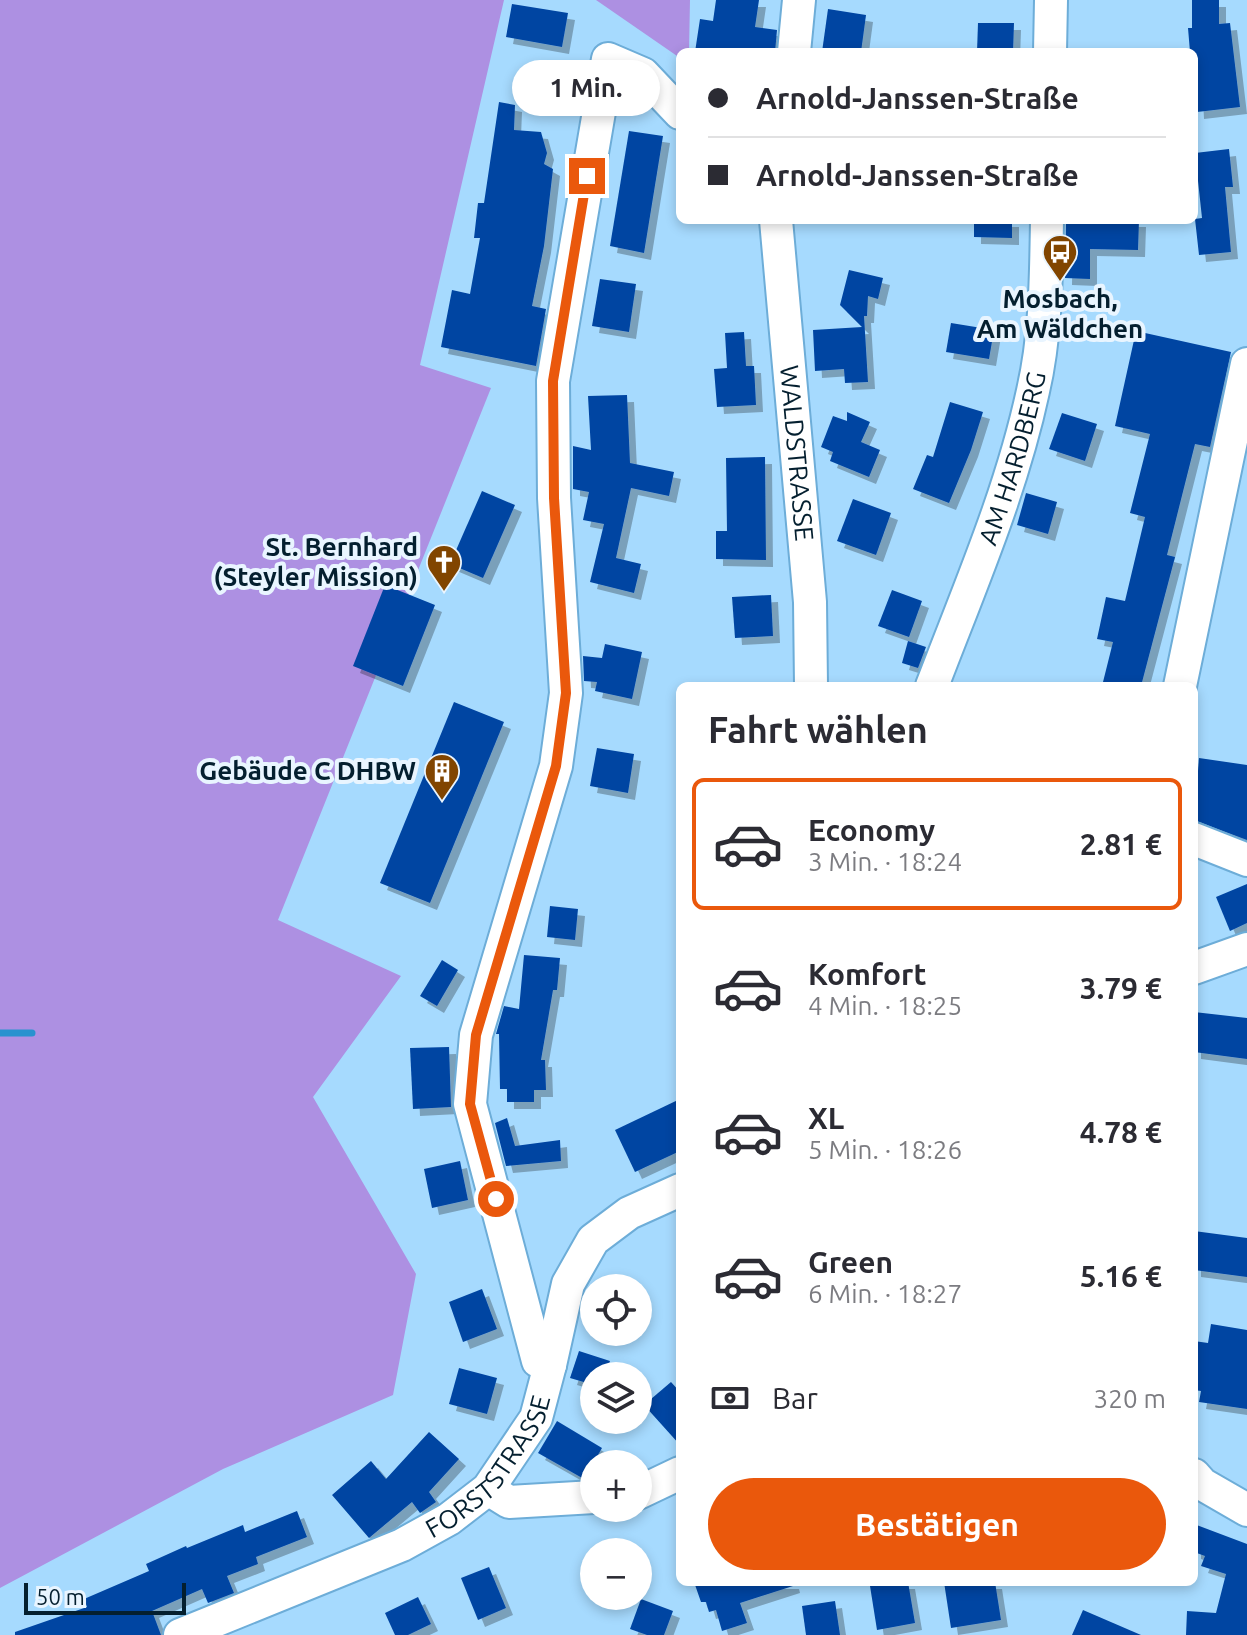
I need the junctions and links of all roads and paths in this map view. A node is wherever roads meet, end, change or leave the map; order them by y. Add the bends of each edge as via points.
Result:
1 (799, 0) edge
2 (1051, 0) edge
3 (794, 48) edge
4 (1050, 48) edge
5 (676, 109) edge
6 (776, 224) edge
7 (1047, 224) edge
8 (1247, 364) edge
9 (811, 682) edge
10 (934, 682) edge
11 (1181, 682) edge
12 (1198, 841) edge
13 (1247, 860) edge
14 (1247, 949) edge
15 (1198, 967) edge
16 (676, 1192) edge
17 (550, 1365) junction
18 (676, 1475) edge
19 (1198, 1480) edge
20 (652, 1486) edge
21 (488, 1489) junction
22 (580, 1498) edge
23 (1247, 1510) edge
24 (180, 1635) edge

1 - 3 street
2 - 4 street
5 - 17 street via 643,74 608,59 553,381 566,693 556,766 476,1035 470,1104 538,1361
6 - 9 street, WALDSTRASSE via 810,602
7 - 10 street, AM HARDBERG via 1034,388 1012,477
8 - 11 street
12 - 13 street
14 - 15 street
16 - 17 street, FORSTSTRASSE via 629,1213 593,1240 568,1284
17 - 21 street, FORSTSTRASSE via 536,1418
18 - 20 street
19 - 23 street
21 - 22 street via 509,1502
21 - 24 street, FORSTSTRASSE via 402,1545

